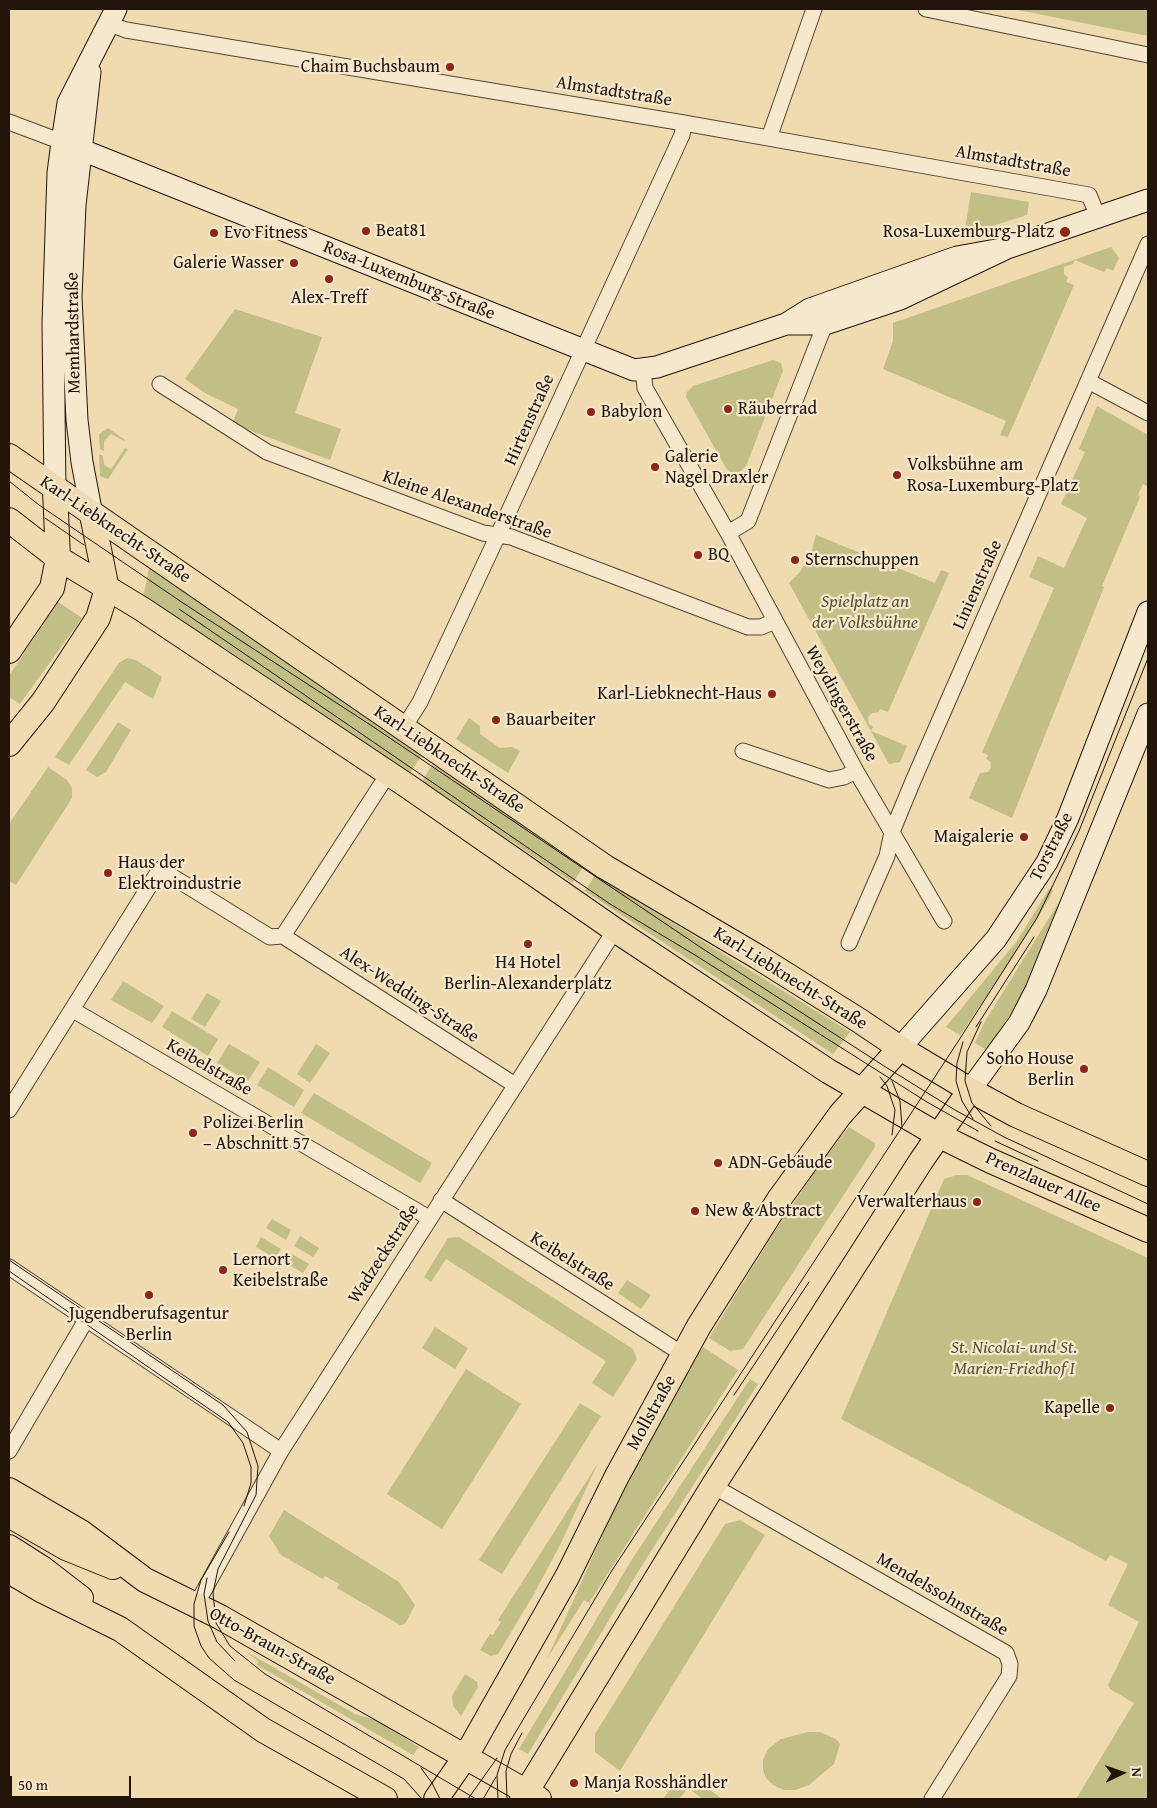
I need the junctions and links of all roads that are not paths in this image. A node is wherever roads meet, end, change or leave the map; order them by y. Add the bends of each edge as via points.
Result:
1 (814, 9) edge
2 (926, 9) edge
3 (113, 16) edge
4 (1148, 54) edge
5 (9, 122) edge
6 (684, 123) junction
7 (769, 138) junction
8 (71, 146) junction
9 (1148, 200) edge
10 (1098, 217) junction
11 (1148, 244) edge
12 (1007, 248) junction
13 (786, 324) junction
14 (825, 324) junction
15 (582, 350) junction
16 (643, 370) junction
17 (1088, 381) junction
18 (160, 384) dead end
19 (1148, 413) edge
20 (9, 456) edge
21 (55, 490) junction
22 (92, 515) junction
23 (9, 520) edge
24 (728, 532) junction
25 (498, 535) junction
26 (58, 558) junction
27 (107, 589) junction
28 (1148, 612) edge
29 (775, 621) junction
30 (9, 651) edge
31 (1148, 714) edge
32 (402, 729) junction
33 (9, 744) edge
34 (743, 752) dead end
35 (856, 771) junction
36 (388, 774) junction
37 (892, 832) junction
38 (944, 921) dead end
39 (615, 930) junction
40 (283, 936) junction
41 (849, 943) dead end
42 (73, 1010) junction
43 (900, 1048) junction
44 (515, 1085) junction
45 (970, 1090) junction
46 (861, 1091) junction
47 (9, 1110) edge
48 (938, 1134) junction
49 (1148, 1174) edge
50 (441, 1200) junction
51 (429, 1218) junction
52 (1148, 1230) edge
53 (9, 1267) edge
54 (86, 1320) junction
55 (684, 1355) junction
56 (9, 1451) edge
57 (281, 1451) junction
58 (712, 1486) junction
59 (9, 1490) edge
60 (9, 1515) edge
61 (9, 1547) edge
62 (9, 1571) edge
63 (145, 1580) junction
64 (196, 1605) junction
65 (120, 1629) junction
66 (466, 1756) junction
67 (529, 1797) edge
68 (385, 1799) edge
69 (436, 1799) edge
70 (932, 1799) edge

1 - 7 street
2 - 4 street
3 - 6 street, Almstadtstraße via 126,30
3 - 8 street via 68,103
5 - 8 street, Rosa-Luxemburg-Straße
6 - 7 street, Almstadtstraße
6 - 15 street, Hirtenstraße via 682,135
7 - 10 street, Almstadtstraße via 1089,195
8 - 15 street, Rosa-Luxemburg-Straße
8 - 21 street, Memhardstraße via 58,173 53,323
8 - 22 street, Memhardstraße via 72,335 81,455
9 - 10 street, Rosa-Luxemburg-Straße
10 - 12 street, Rosa-Luxemburg-Straße
11 - 17 street, Linienstraße
12 - 13 street, Rosa-Luxemburg-Straße via 957,257 810,309
12 - 14 street, Rosa-Luxemburg-Straße via 900,299
13 - 14 street, Rosa-Luxemburg-Straße
13 - 16 street, Rosa-Luxemburg-Straße
14 - 24 street via 748,521
15 - 16 street, Rosa-Luxemburg-Straße via 634,370
15 - 25 street, Hirtenstraße
16 - 24 street, Weydingerstraße via 645,388
17 - 19 street
17 - 37 street, Linienstraße
18 - 25 street, Kleine Alexanderstraße via 267,452 404,505 483,533
20 - 21 main road, Karl-Liebknecht-Straße
21 - 22 main road, Karl-Liebknecht-Straße
21 - 26 main road
22 - 27 main road
22 - 32 main road, Karl-Liebknecht-Straße
23 - 26 main road
24 - 29 street, Weydingerstraße
25 - 29 street, Kleine Alexanderstraße via 512,537 748,627 761,627
25 - 32 street, Hirtenstraße via 420,702
26 - 27 main road
26 - 30 main road via 52,588
27 - 33 main road via 91,630 43,702
27 - 36 main road via 142,609
28 - 43 street, Torstraße via 1068,818 1047,862 996,939
29 - 35 street, Weydingerstraße
31 - 45 street, Torstraße via 1036,990 1019,1023
32 - 43 main road, Karl-Liebknecht-Straße via 605,867 788,975
34 - 35 street via 829,780
35 - 37 street, Weydingerstraße
36 - 39 main road
36 - 40 street
37 - 38 street, Weydingerstraße
37 - 41 street, Linienstraße via 887,856
39 - 44 street, Wadzeckstraße
39 - 46 main road
40 - 42 street, Alex-Wedding-Straße via 270,937 160,869
40 - 44 street, Alex-Wedding-Straße
42 - 47 street
42 - 51 street, Keibelstraße
43 - 45 main road, Karl-Liebknecht-Straße
43 - 46 main road, Mollstraße
44 - 50 street, Wadzeckstraße
45 - 48 main road
45 - 49 main road via 1016,1115
46 - 48 main road, Prenzlauer Allee
46 - 55 main road, Mollstraße via 780,1198
48 - 52 main road, Prenzlauer Allee via 991,1161
48 - 58 main road
50 - 51 street, Wadzeckstraße
50 - 55 street, Keibelstraße
51 - 57 street, Wadzeckstraße
53 - 54 street
54 - 56 street
54 - 57 street
55 - 66 main road, Mollstraße via 567,1577
57 - 64 street, Wadzeckstraße
58 - 67 main road
58 - 70 street, Mendelssohnstraße via 1006,1653 1010,1676
59 - 63 main road, Otto-Braun-Straße via 81,1532
60 - 63 main road via 66,1548
61 - 65 main road via 42,1568
62 - 65 main road
63 - 64 main road, Otto-Braun-Straße
64 - 66 main road, Otto-Braun-Straße
65 - 68 main road via 263,1730
66 - 67 main road, Otto-Braun-Straße
66 - 69 main road, Mollstraße

